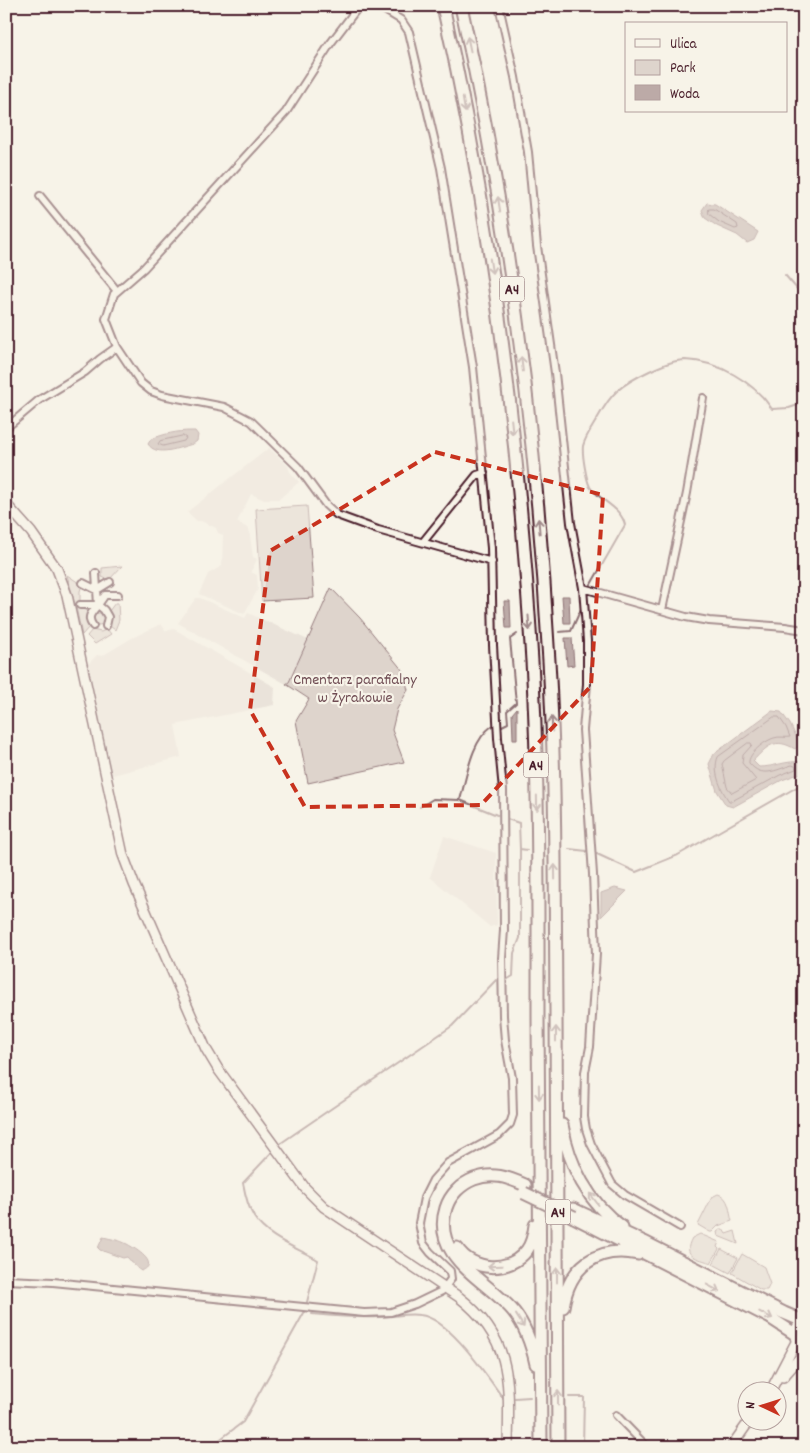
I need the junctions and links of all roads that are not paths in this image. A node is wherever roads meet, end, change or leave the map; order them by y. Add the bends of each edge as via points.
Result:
1 (359, 6) edge
2 (378, 6) edge
3 (443, 6) edge
4 (461, 6) edge
5 (499, 6) edge
6 (40, 196) dead end
7 (116, 291) junction
8 (117, 347) junction
9 (703, 398) dead end
10 (6, 428) edge
11 (484, 473) junction
12 (6, 504) edge
13 (423, 542) junction
14 (492, 562) junction
15 (96, 573) dead end
16 (110, 582) dead end
17 (83, 583) dead end
18 (583, 588) junction
19 (97, 590) junction
20 (118, 596) dead end
21 (80, 604) dead end
22 (98, 604) junction
23 (662, 610) junction
24 (804, 630) edge
25 (556, 1083) junction
26 (540, 1186) junction
27 (525, 1189) junction
28 (573, 1213) junction
29 (680, 1227) dead end
30 (644, 1242) junction
31 (661, 1261) junction
32 (6, 1280) edge
33 (445, 1288) junction
34 (803, 1321) edge
35 (796, 1338) junction
36 (558, 1341) junction
37 (804, 1349) edge
38 (804, 1353) edge
39 (776, 1380) edge
40 (780, 1380) edge
41 (541, 1402) junction
42 (616, 1415) dead end
43 (743, 1430) edge
44 (508, 1447) edge
45 (541, 1447) edge
46 (558, 1447) edge
47 (648, 1447) edge
48 (731, 1447) edge

1 - 7 street via 286,112 144,268
2 - 11 street via 401,20 409,32 441,168 473,367
3 -> 26 highway, A4 via 469,133 495,290 515,450 532,664 537,809
25 -> 4 highway, A4 via 554,808 549,664 532,448 511,286 484,118
5 - 18 street via 528,152 571,524
6 - 7 street
7 - 8 street via 106,319
8 - 10 street via 77,378 39,400
8 - 13 street via 141,383 151,391 224,406 251,421 298,467 326,506 337,515
9 - 23 street
11 - 13 street via 478,475
11 - 14 street
12 - 33 street via 57,569 68,594 123,855 206,1049 305,1188 324,1207
13 - 14 street
14 - 33 street via 493,646 503,790 503,1016 512,1078 512,1115 510,1124 499,1135 448,1163 433,1180 424,1198 419,1223 421,1236 426,1248 450,1271 452,1279
15 - 19 street
16 - 19 street
17 - 19 street
18 - 23 street
18 - 29 street via 587,684 583,730 596,954 584,1117 586,1129 607,1175 619,1191
19 - 22 street
20 - 22 street via 105,595
21 - 22 street
22 - 22 street via 90,616 92,627 107,627 107,613
23 - 24 street via 709,621
30 -> 25 highway via 606,1214 578,1174 565,1141
36 -> 25 highway, A4
26 -> 27 highway via 534,1231 530,1246 523,1255 507,1265 496,1267 478,1265 461,1254 452,1238 450,1224 454,1208 465,1192 475,1186 492,1183
26 - 41 highway, A4
27 - 28 highway
27 -> 41 highway via 498,1176 469,1181 447,1203 443,1229 454,1256 502,1299 522,1323 533,1352
28 - 30 highway
28 - 31 highway
30 - 34 highway
31 -> 35 highway via 769,1317
31 - 36 highway via 617,1251 587,1262 568,1286
32 - 33 street via 381,1314 415,1304
33 - 44 street via 477,1313 500,1347 508,1384
34 - 35 street via 797,1327
35 - 37 street
35 - 39 street
46 -> 36 highway, A4
38 - 40 street
41 - 45 highway, A4
42 - 47 street
43 - 48 street

